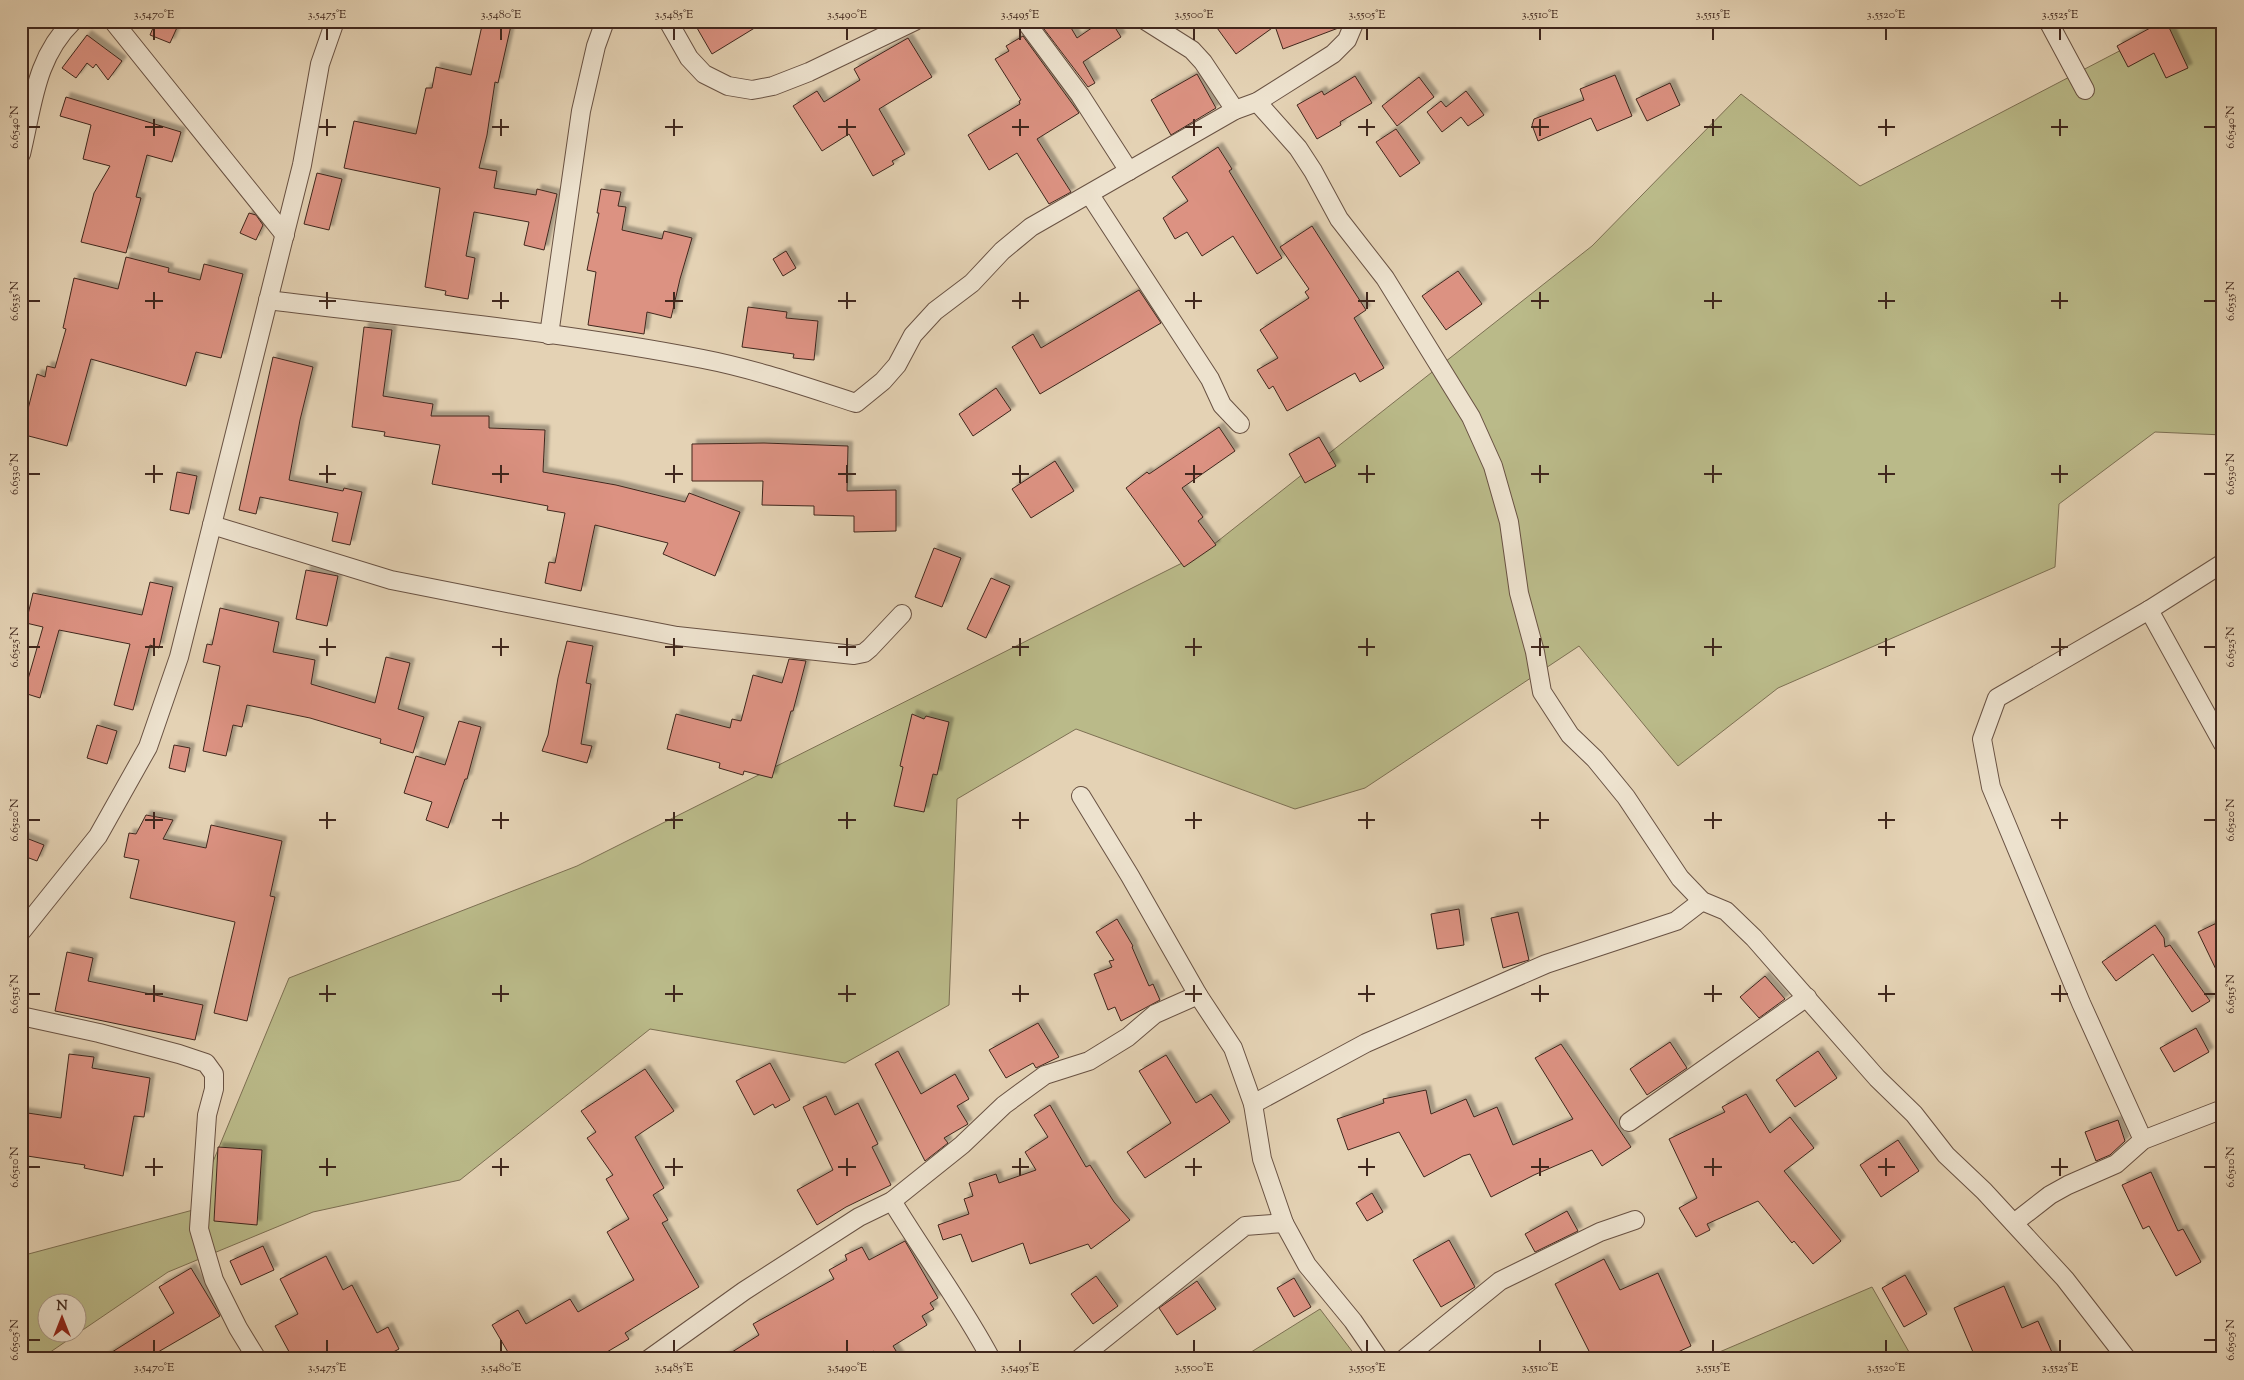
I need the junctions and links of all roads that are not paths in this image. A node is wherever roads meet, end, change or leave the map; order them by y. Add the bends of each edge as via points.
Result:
1 (73, 21) edge
2 (113, 21) edge
3 (335, 21) edge
4 (605, 21) edge
5 (668, 21) edge
6 (915, 21) edge
7 (1025, 21) edge
8 (1146, 21) edge
9 (1355, 21) edge
10 (2048, 21) edge
11 (2085, 90) dead end
12 (1257, 102) junction
13 (1235, 110) junction
14 (21, 154) edge
15 (1129, 171) junction
16 (1090, 195) junction
17 (285, 236) junction
18 (268, 300) junction
19 (549, 335) junction
20 (1240, 424) dead end
21 (212, 525) junction
22 (2223, 563) edge
23 (2149, 610) junction
24 (902, 614) dead end
25 (2223, 744) edge
26 (1081, 796) dead end
27 (1702, 901) junction
28 (21, 932) edge
29 (1198, 995) junction
30 (1807, 997) junction
31 (21, 1016) edge
32 (1253, 1104) junction
33 (2223, 1109) edge
34 (1629, 1122) dead end
35 (2143, 1140) junction
36 (892, 1201) junction
37 (1635, 1220) dead end
38 (2014, 1223) junction
39 (1284, 1224) junction
40 (257, 1359) edge
41 (648, 1359) edge
42 (992, 1359) edge
43 (1079, 1359) edge
44 (1379, 1359) edge
45 (1404, 1359) edge
46 (2127, 1359) edge

1 - 14 street via 60,34 44,62
2 - 17 street
3 - 17 street via 320,64 302,166
4 - 19 street via 581,111
5 - 6 street via 689,58 704,74 728,86 752,90 773,86 809,72
7 - 15 street via 1080,95
8 - 13 street via 1192,50
9 - 12 street via 1347,40 1333,54
10 - 11 street
12 - 13 street
12 - 27 street via 1298,148 1339,219 1385,278 1471,417 1493,466 1509,522 1519,594 1542,692 1570,735 1626,797 1680,878
13 - 15 street
15 - 16 street
16 - 19 street via 1031,228 1002,251 972,283 935,311 913,335 883,381 856,402 704,359
16 - 20 street via 1210,379 1222,405
17 - 18 street
18 - 19 street
18 - 21 street
21 - 24 street via 391,580 685,638 854,655 870,648
21 - 28 street via 179,657 148,747 98,836
22 - 23 street
23 - 25 street
23 - 35 street via 1997,698 1982,739 1991,787 2080,1003
26 - 29 street
27 - 30 street via 1726,910
27 - 32 street via 1676,921 1546,964 1366,1042
29 - 32 street via 1233,1048
29 - 36 street via 1155,1014 1128,1037 1089,1061 1044,1075
30 - 34 street
30 - 38 street via 1877,1078 1914,1114 1946,1155
31 - 40 street via 179,1054 206,1063 214,1074 214,1089 207,1115 199,1229 214,1280
32 - 39 street via 1262,1159
33 - 35 street
35 - 38 street via 2116,1164 2050,1195
36 - 41 street via 860,1217 744,1291
36 - 42 street
37 - 45 street via 1600,1232 1500,1281
38 - 46 street via 2065,1279
39 - 43 street via 1245,1226
39 - 44 street via 1307,1265

